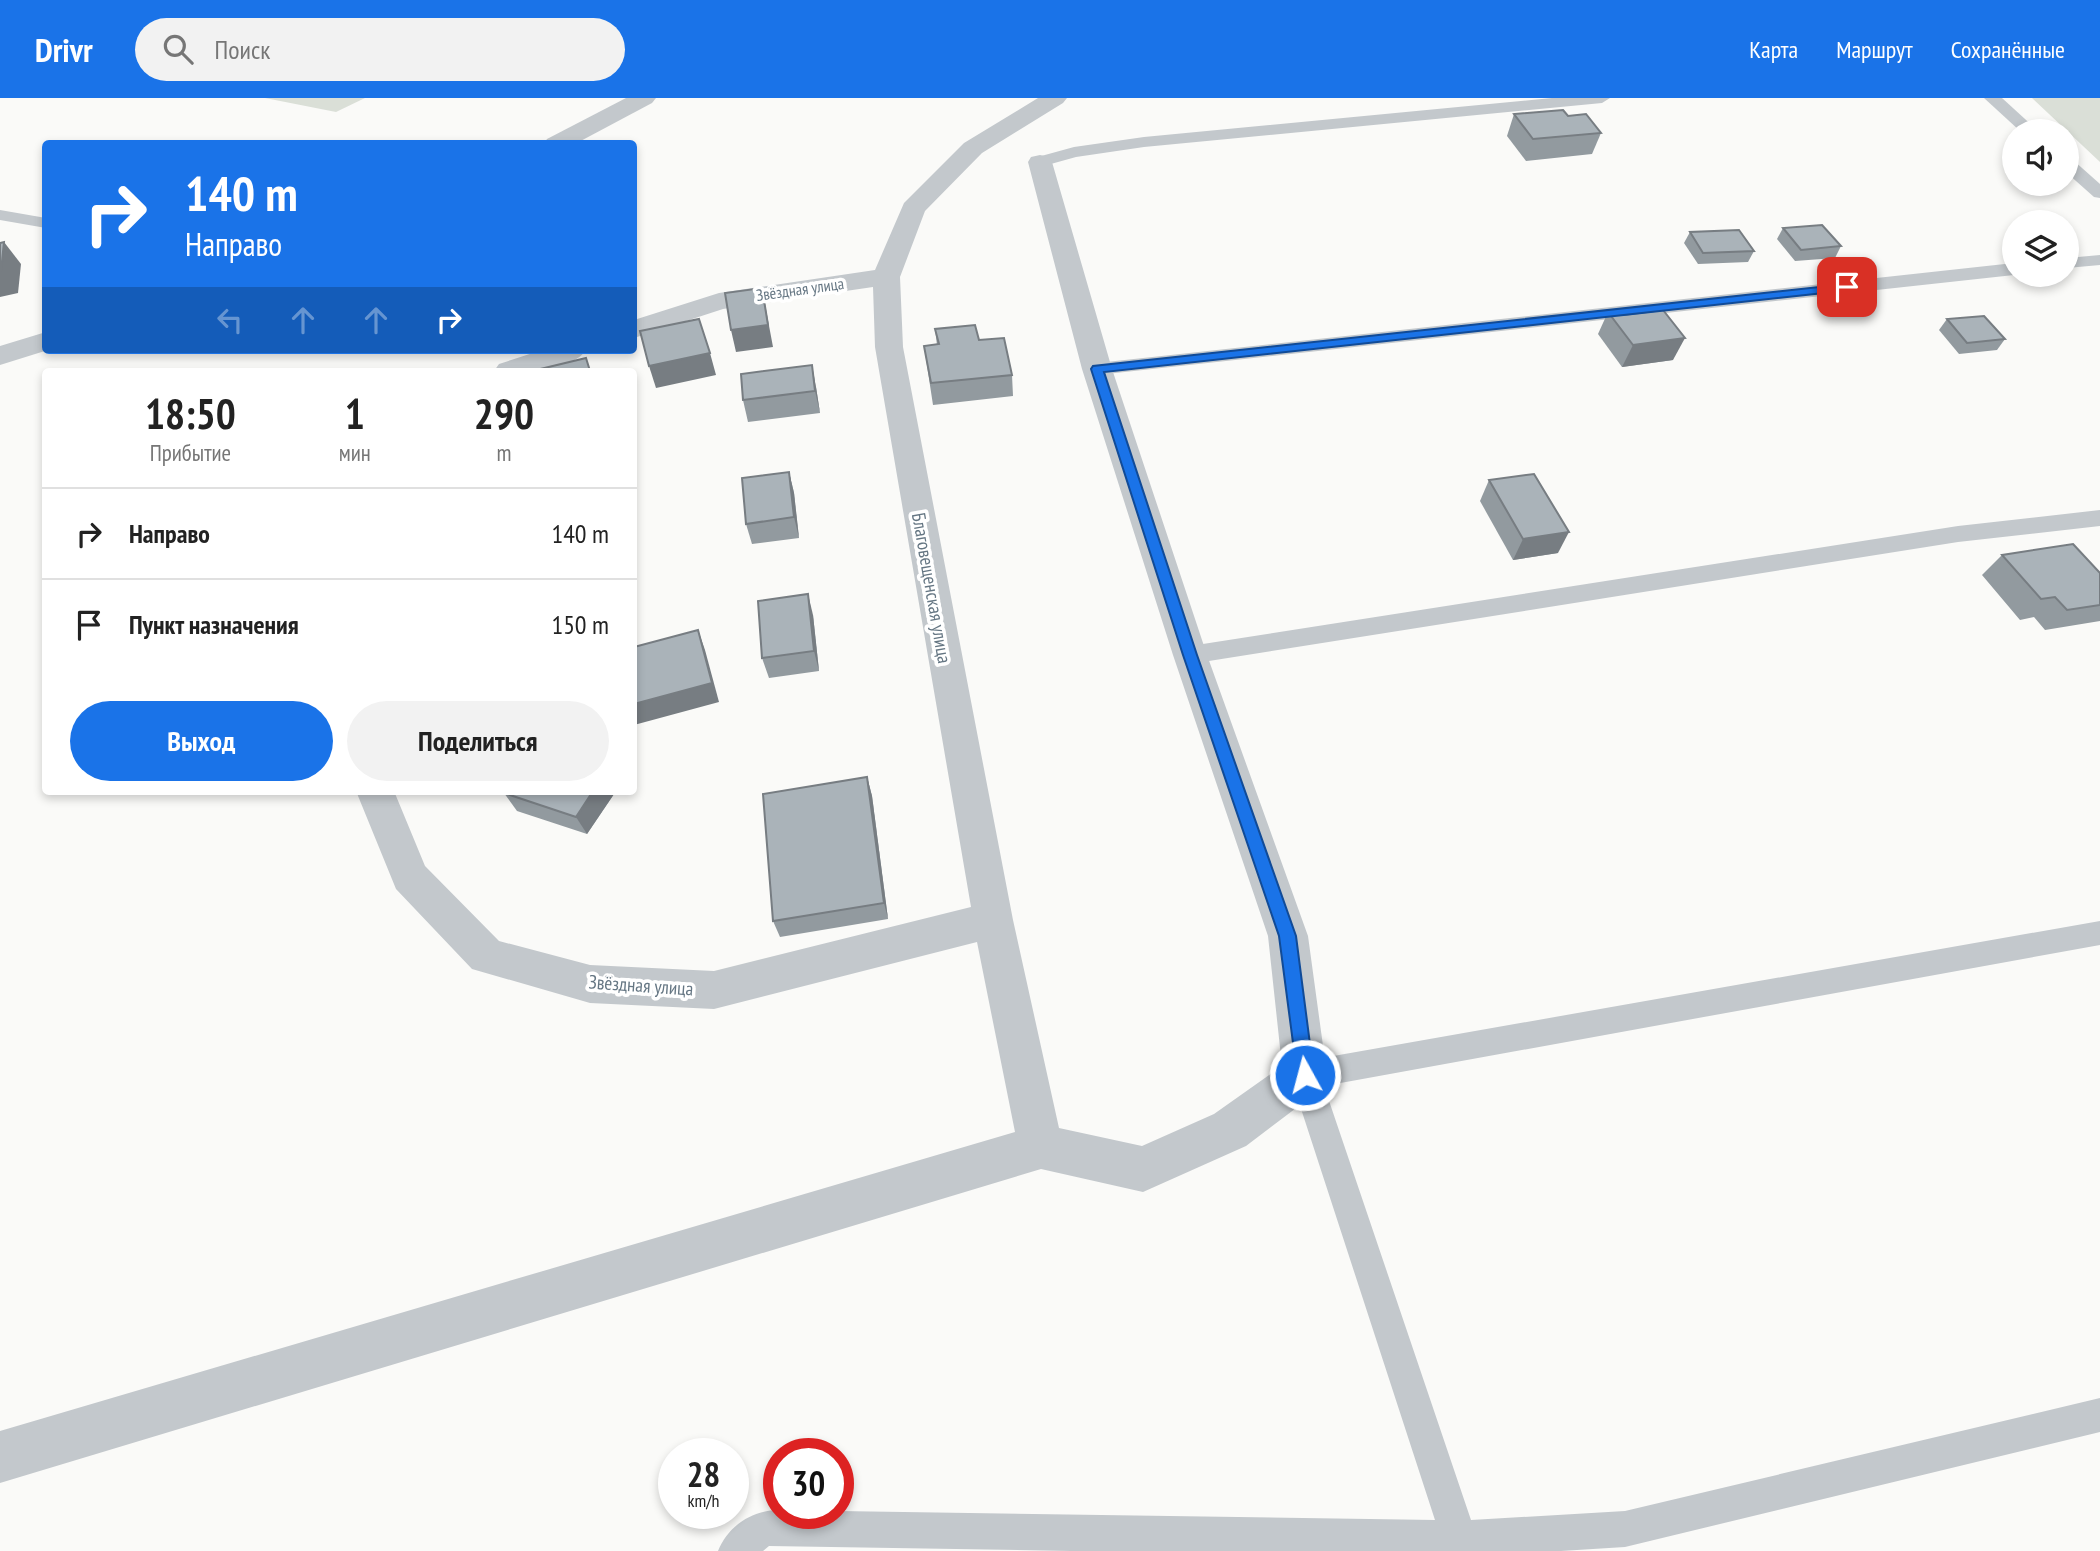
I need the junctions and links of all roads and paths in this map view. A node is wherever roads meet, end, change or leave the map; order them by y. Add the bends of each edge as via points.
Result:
1 (644, 98) edge
2 (1055, 98) edge
3 (1602, 98) edge
4 (1992, 98) edge
5 (2016, 119) edge
6 (564, 140) edge
7 (1040, 162) joint
8 (2079, 175) edge
9 (2100, 193) edge
10 (0, 215) edge
11 (42, 222) edge
12 (2100, 260) edge
13 (2079, 263) edge
14 (2002, 270) edge
15 (886, 278) junction
16 (637, 328) edge
17 (42, 342) edge
18 (560, 354) edge
19 (0, 356) edge
20 (518, 368) edge
21 (1097, 369) junction
22 (2100, 517) edge
23 (1190, 655) junction
24 (377, 795) edge
25 (993, 920) junction
26 (2100, 933) edge
27 (1305, 1075) junction
28 (1041, 1147) junction
29 (2100, 1415) edge
30 (0, 1457) edge
31 (1461, 1545) edge
32 (736, 1551) edge

1 - 6 street
2 - 15 street, Благовещенская улица via 973,148 913,208
3 - 7 lane via 1144,142
4 - 5 lane
7 - 21 street
8 - 9 lane
10 - 11 lane
12 - 13 lane
14 - 21 lane
15 - 16 street, Звёздная улица via 719,300
15 - 25 street, Благовещенская улица via 889,347
17 - 19 street
18 - 20 street
21 - 23 street
22 - 23 lane via 1958,534
23 - 27 street via 1288,936
24 - 25 street, Звёздная улица via 410,877 486,956 590,984 714,990
25 - 28 street, Благовещенская улица
26 - 27 lane
27 - 28 street via 1230,1130 1143,1169
27 - 31 lane
28 - 30 street
29 - 31 lane via 1625,1529
31 - 32 lane via 762,1528

